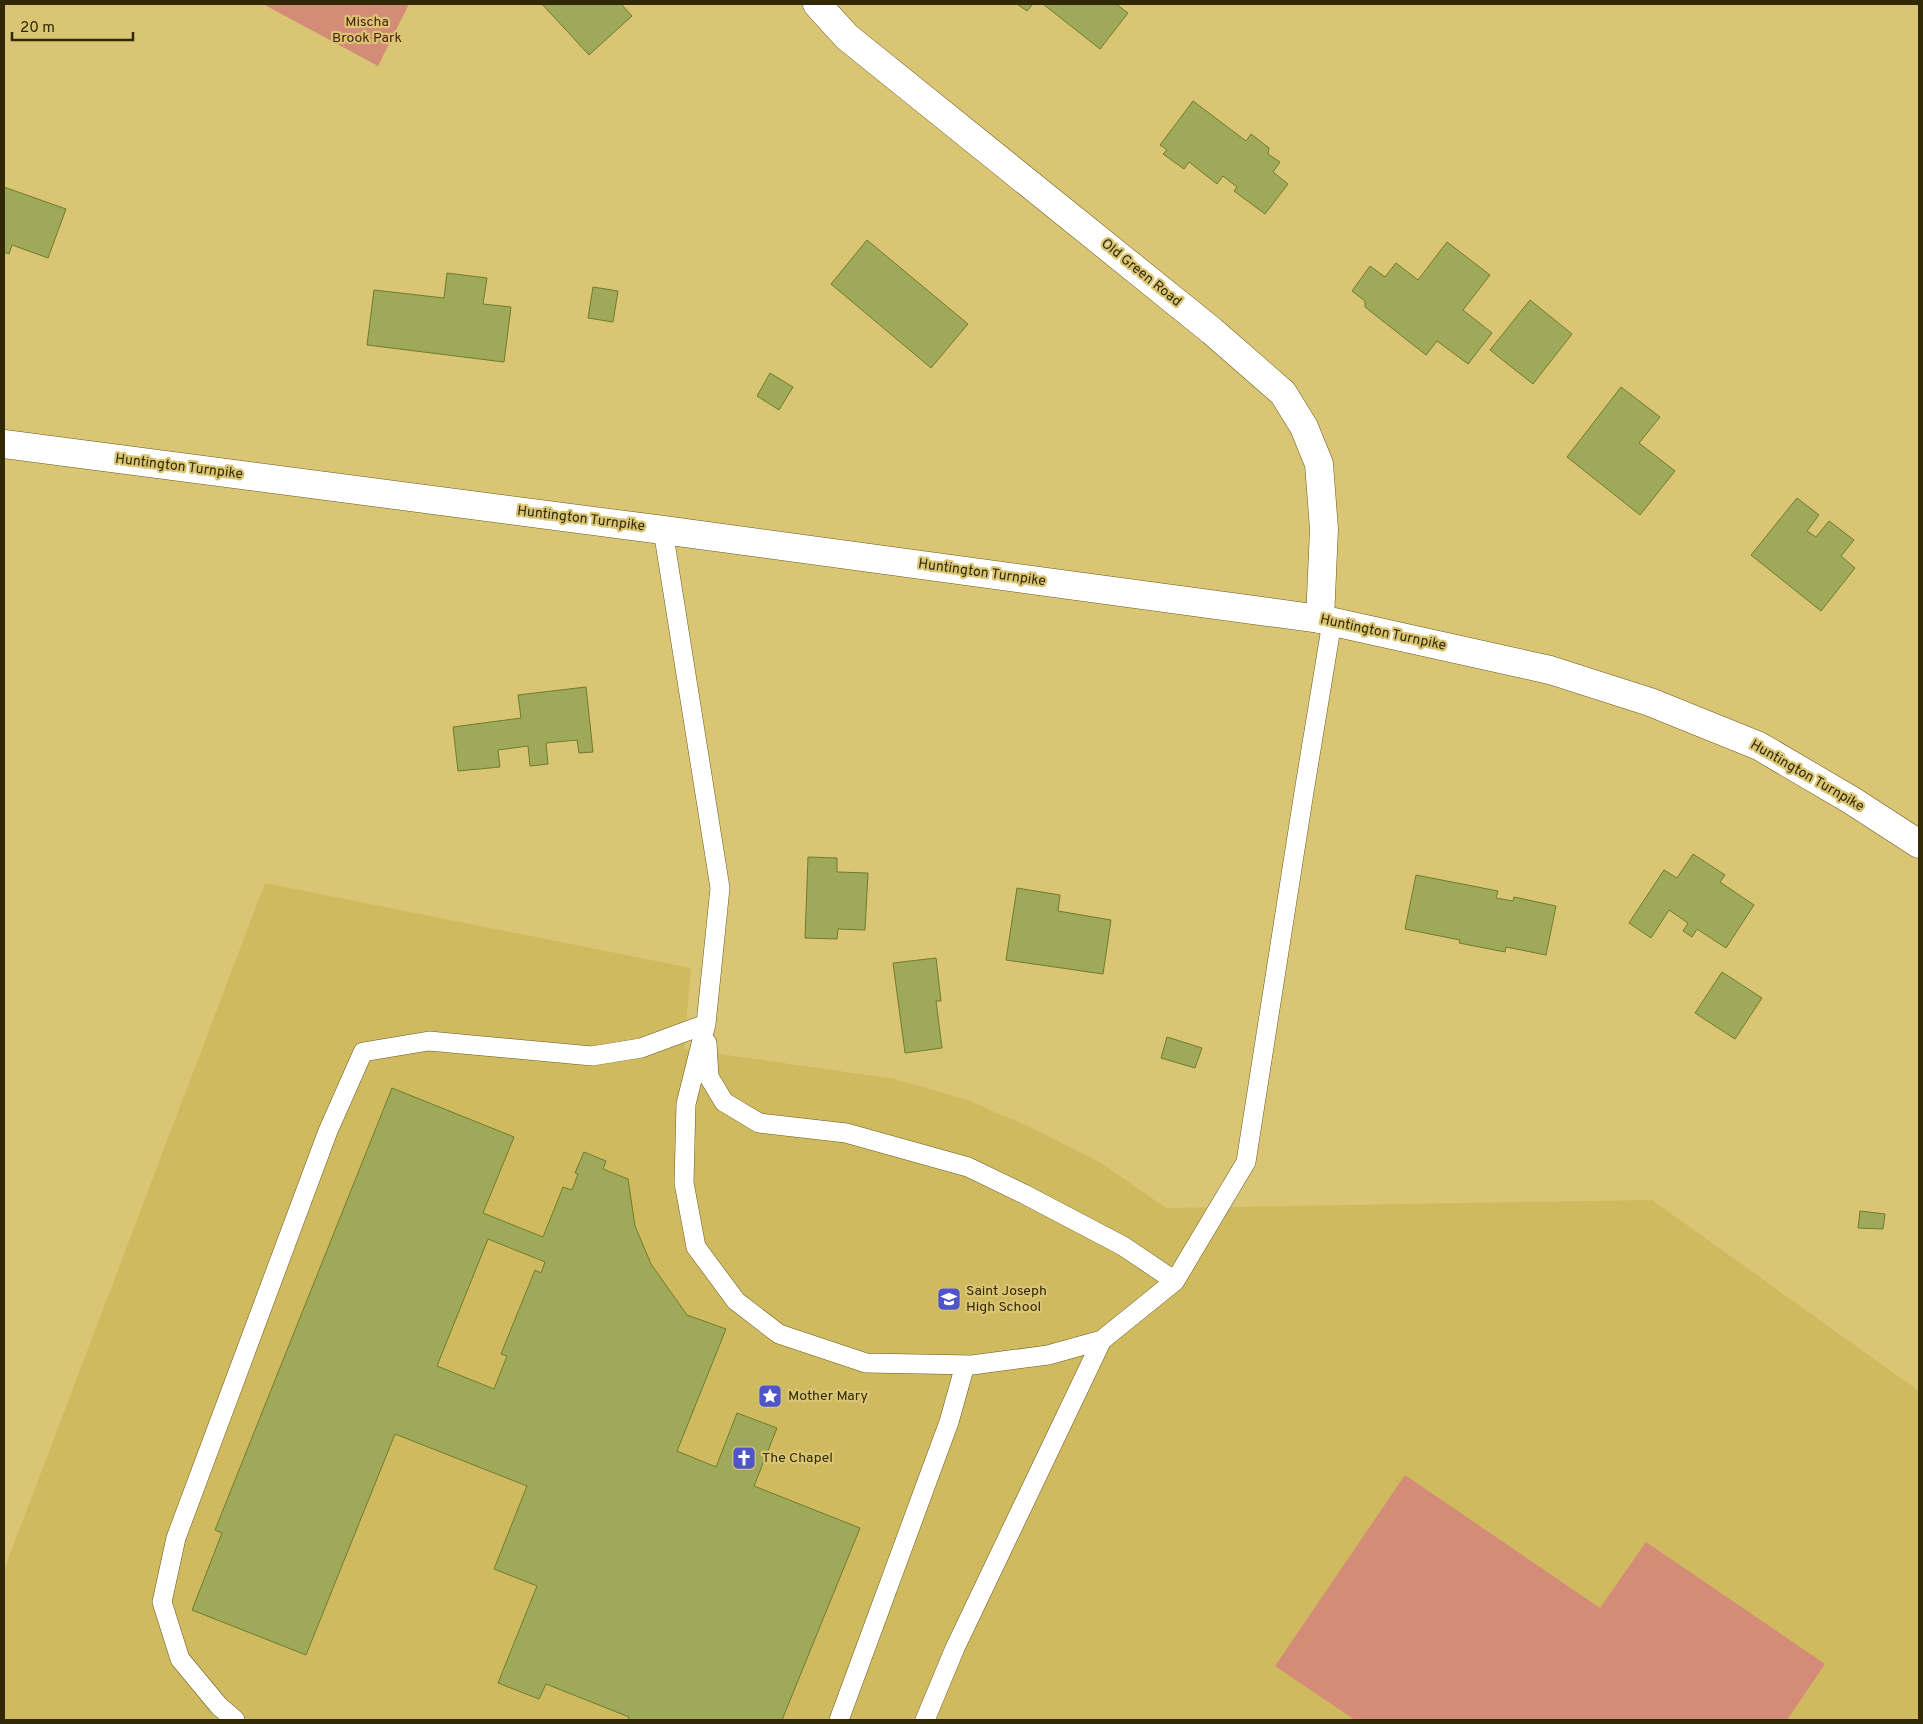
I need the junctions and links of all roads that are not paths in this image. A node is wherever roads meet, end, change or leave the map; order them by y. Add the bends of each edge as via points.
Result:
1 (817, 4) edge
2 (4, 444) edge
3 (663, 530) junction
4 (1326, 621) junction
5 (1919, 844) edge
6 (706, 1024) junction
7 (1174, 1280) junction
8 (1102, 1340) junction
9 (965, 1365) junction
10 (235, 1720) edge
11 (839, 1720) edge
12 (926, 1720) edge

1 - 4 main road, Old Green Road via 847,36 1284,393 1304,426 1319,464
2 - 3 main road, Huntington Turnpike
3 - 4 main road, Huntington Turnpike
3 - 6 lane via 720,888
4 - 5 main road, Huntington Turnpike via 1550,670 1650,702 1759,746
4 - 7 lane via 1246,1162
6 - 7 lane via 709,1077 724,1102 759,1123 846,1133 968,1167 1123,1246
6 - 9 lane via 686,1104 684,1183 696,1247 736,1301 779,1334 866,1363
6 - 10 lane via 641,1048 592,1056 429,1041 363,1052 328,1131 176,1538 162,1602 180,1659 218,1706
7 - 8 lane
8 - 9 lane via 1048,1355
8 - 12 lane via 955,1648
9 - 11 lane via 949,1422

